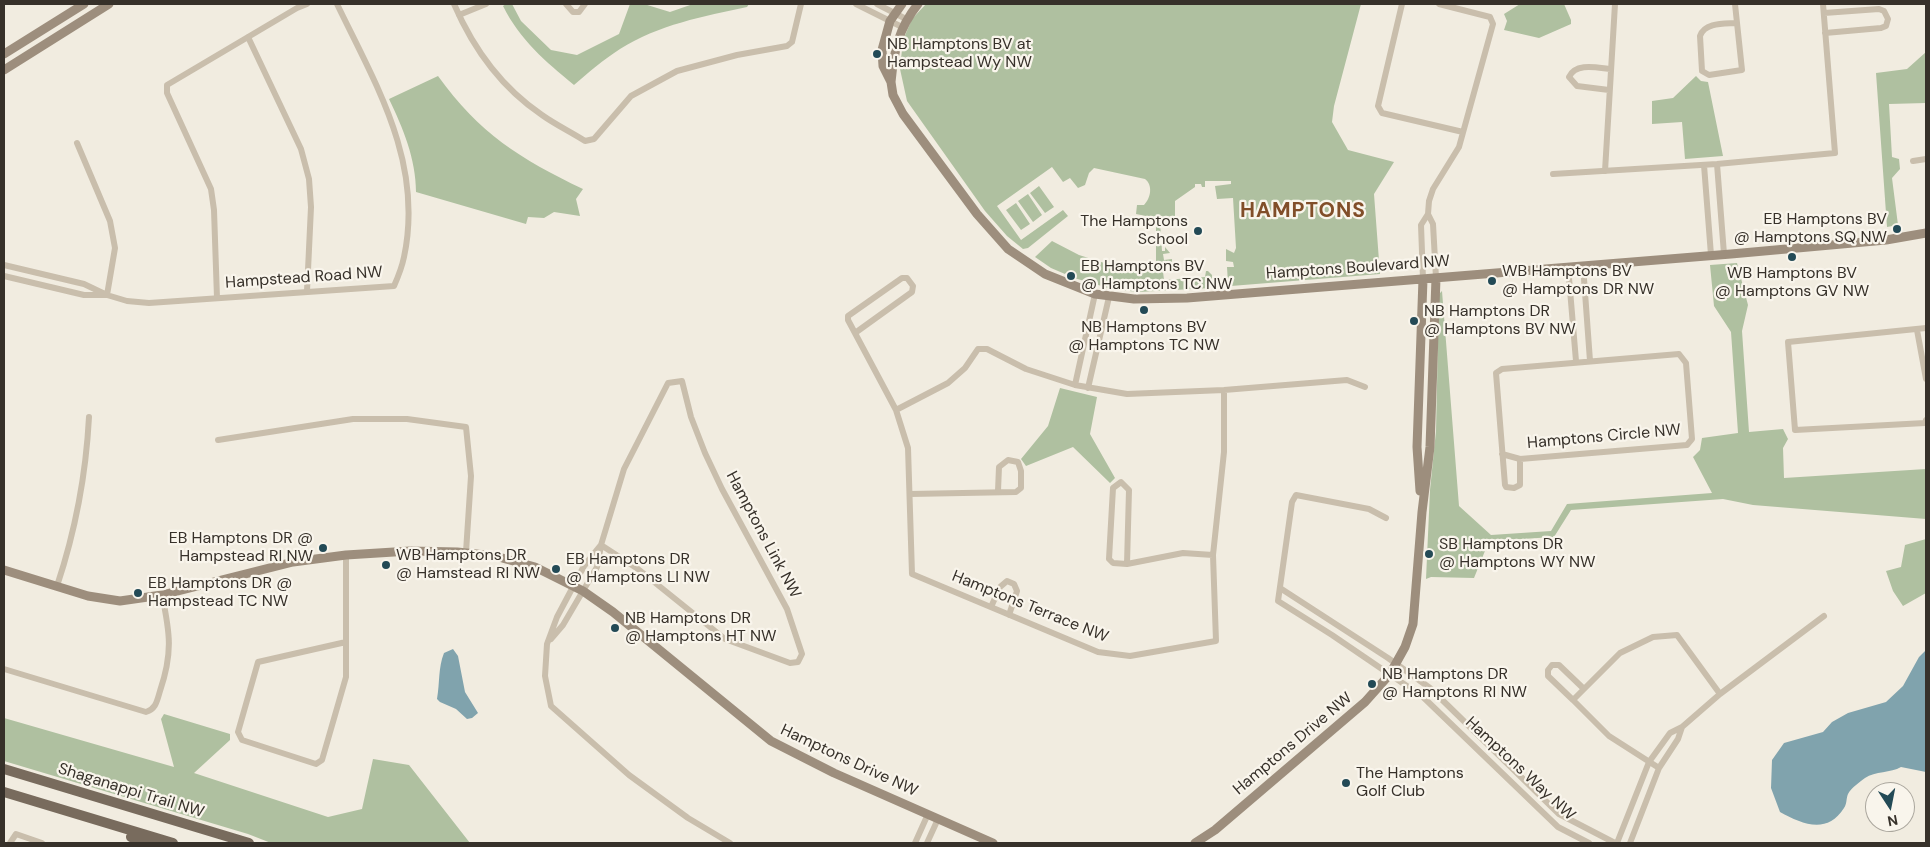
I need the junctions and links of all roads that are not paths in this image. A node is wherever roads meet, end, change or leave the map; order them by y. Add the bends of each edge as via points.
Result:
1 (84, 4) edge
2 (108, 4) edge
3 (307, 4) edge
4 (338, 4) edge
5 (454, 4) edge
6 (486, 4) edge
7 (566, 4) edge
8 (585, 4) edge
9 (801, 4) edge
10 (856, 4) edge
11 (878, 4) edge
12 (902, 4) edge
13 (918, 4) edge
14 (1402, 4) edge
15 (1439, 4) edge
16 (1614, 4) edge
17 (1735, 4) edge
18 (1823, 4) edge
19 (894, 13) junction
20 (1824, 13) junction
21 (459, 15) junction
22 (890, 21) junction
23 (904, 23) junction
24 (1737, 23) junction
25 (1825, 33) junction
26 (248, 37) junction
27 (4, 54) edge
28 (1611, 69) junction
29 (4, 70) edge
30 (890, 82) junction
31 (1609, 90) junction
32 (1463, 132) junction
33 (76, 143) dead end
34 (1926, 159) edge
35 (1913, 161) dead end
36 (1704, 164) junction
37 (1717, 164) junction
38 (1605, 171) junction
39 (1553, 174) dead end
40 (1428, 214) junction
41 (1926, 233) edge
42 (1724, 254) junction
43 (1711, 256) junction
44 (4, 265) edge
45 (1583, 265) junction
46 (1568, 266) junction
47 (4, 276) edge
48 (1436, 278) junction
49 (1423, 279) junction
50 (308, 291) junction
51 (1095, 294) junction
52 (106, 295) junction
53 (1109, 297) junction
54 (217, 298) junction
55 (1926, 328) edge
56 (1917, 330) junction
57 (855, 333) junction
58 (1590, 360) junction
59 (1576, 361) junction
60 (1926, 379) edge
61 (1075, 385) junction
62 (1365, 387) dead end
63 (1088, 388) junction
64 (1224, 390) junction
65 (896, 410) junction
66 (89, 417) dead end
67 (1926, 420) edge
68 (218, 440) dead end
69 (1502, 454) junction
70 (1520, 459) junction
71 (998, 491) junction
72 (910, 494) junction
73 (1422, 512) junction
74 (1386, 518) dead end
75 (601, 545) junction
76 (466, 552) junction
77 (346, 555) junction
78 (1213, 555) junction
79 (1127, 564) junction
80 (4, 570) edge
81 (574, 585) junction
82 (57, 586) junction
83 (1280, 588) junction
84 (583, 591) junction
85 (162, 595) junction
86 (991, 607) junction
87 (1009, 615) junction
88 (1824, 616) dead end
89 (1339, 625) junction
90 (1332, 635) junction
91 (346, 642) junction
92 (547, 644) junction
93 (1397, 663) junction
94 (4, 669) edge
95 (1390, 674) junction
96 (1584, 689) junction
97 (1720, 694) junction
98 (1573, 700) junction
99 (1682, 727) junction
100 (1649, 762) junction
101 (1509, 766) junction
102 (1659, 768) junction
103 (4, 769) edge
104 (1502, 773) junction
105 (4, 792) edge
106 (928, 814) junction
107 (938, 819) junction
108 (118, 827) junction
109 (10, 843) edge
110 (42, 843) edge
111 (148, 843) edge
112 (173, 843) edge
113 (249, 843) edge
114 (730, 843) edge
115 (915, 843) edge
116 (927, 843) edge
117 (993, 843) edge
118 (1195, 843) edge
119 (1588, 843) edge
120 (1616, 843) edge
121 (1630, 843) edge

1 - 27 street
2 - 29 street
3 - 26 street, Hampstead Road NW
4 - 50 street, Hampstead Road NW via 384,100 398,138 405,167 408,225 404,257 394,286
5 - 21 street
6 - 21 street
7 - 8 street via 573,12 579,12
9 - 21 street via 792,42 787,46 737,54 676,71 631,96 594,139 585,141 542,115 507,87 479,52
10 - 22 street
11 - 19 street
12 - 19 street, Hamptons Boulevard NW
13 - 23 street, Hamptons Boulevard NW
14 - 32 street via 1379,110
15 - 32 street via 1490,17 1493,24
16 - 28 street
17 - 24 street
18 - 20 street
19 - 22 street, Hamptons Boulevard NW
19 - 23 street
20 - 25 street
20 - 25 street via 1880,9 1888,19 1886,26 1881,28
22 - 23 street
22 - 30 street, Hamptons Boulevard NW via 882,50 882,66
23 - 30 street, Hamptons Boulevard NW via 893,58
24 - 24 street via 1710,26 1702,32 1702,71 1709,75 1742,70
25 - 37 street via 1835,153
26 - 50 street via 301,149 309,178
26 - 54 street, Hampstead Road NW via 168,85 167,93 211,189
28 - 31 street
28 - 31 street via 1581,67 1570,77 1577,86
30 - 51 street, Hamptons Boulevard NW via 903,114 977,214 1008,249 1045,274
31 - 38 street
32 - 40 street via 1455,156 1433,189 1428,201
33 - 52 street via 110,221 115,248
34 - 35 street
36 - 37 street
36 - 38 street
36 - 43 street
37 - 42 street
38 - 39 street
40 - 48 street via 1433,224
40 - 49 street via 1421,225
41 - 42 street, Hamptons Boulevard NW via 1886,240
42 - 43 street, Hamptons Boulevard NW
43 - 45 street, Hamptons Boulevard NW
44 - 52 street, Hampstead Road NW via 84,284
45 - 46 street, Hamptons Boulevard NW
45 - 58 street
46 - 48 street, Hamptons Boulevard NW
46 - 59 street
47 - 52 street, Hampstead Road NW via 84,295
48 - 49 street, Hamptons Boulevard NW
48 - 73 street, Hamptons Drive NW via 1430,447
49 - 53 street, Hamptons Boulevard NW via 1171,298
49 - 73 street, Hamptons Drive NW via 1417,447
50 - 54 street, Hampstead Road NW
51 - 53 street, Hamptons Boulevard NW
51 - 61 street
52 - 54 street, Hampstead Road NW via 149,303
53 - 63 street
55 - 56 street
56 - 60 street
56 - 67 street via 1788,342 1795,430 1925,423
57 - 57 street via 912,292 913,286 907,278 902,278 848,316
57 - 65 street, Hamptons Terrace NW
58 - 59 street, Hamptons Circle NW
58 - 70 street, Hamptons Circle NW via 1679,354 1686,363 1692,439 1687,445
59 - 69 street, Hamptons Circle NW via 1502,369 1496,373
61 - 63 street
61 - 65 street via 1026,370 987,349 978,350 948,383
62 - 64 street via 1348,380
63 - 64 street via 1127,394
64 - 78 street, Hamptons Terrace NW via 1224,452
65 - 72 street, Hamptons Terrace NW via 908,448
66 - 82 street via 70,547
68 - 76 street via 353,419 407,419 466,427 471,476
69 - 70 street, Hamptons Circle NW
69 - 70 street, Hamptons Circle NW via 1504,485 1511,489 1520,485
71 - 71 street via 1016,492 1020,488 1018,462 1008,460 1000,467
71 - 72 street
72 - 86 street, Hamptons Terrace NW via 912,574
73 - 93 street, Hamptons Drive NW via 1413,624
74 - 83 street via 1369,509 1296,495 1292,502
75 - 75 street, Hamptons Link NW via 624,469 668,383 682,381 705,453 787,609 802,654 798,662 790,663 726,639 638,569
75 - 81 street, Hamptons Link NW
75 - 84 street, Hamptons Link NW via 597,567
76 - 77 street, Hamptons Drive NW
76 - 81 street, Hamptons Drive NW via 535,567
77 - 85 street, Hamptons Drive NW via 293,562
77 - 91 street
78 - 79 street via 1182,554
78 - 87 street, Hamptons Terrace NW via 1216,641 1122,656 1098,652
79 - 79 street via 1129,490 1121,482 1114,488 1109,560
80 - 82 street, Hamptons Drive NW
81 - 84 street, Hamptons Drive NW
81 - 92 street, Hamptons Link NW
82 - 85 street, Hamptons Drive NW via 88,596 120,601
83 - 89 street, Hamptons Way NW
83 - 90 street, Hamptons Way NW via 1278,601
84 - 92 street, Hamptons Link NW via 563,625
84 - 106 street, Hamptons Drive NW via 771,741
85 - 94 street via 170,632 170,654 156,706 151,711
86 - 87 street, Hamptons Terrace NW
86 - 87 street via 1000,587 1007,581 1014,584 1017,591
88 - 97 street
89 - 90 street
89 - 93 street, Hamptons Way NW
90 - 95 street, Hamptons Way NW
91 - 91 street via 346,677 322,760 316,764 242,740 238,732 258,662
92 - 114 street, Hamptons Link NW via 545,676 551,706 629,776
93 - 95 street, Hamptons Drive NW
93 - 101 street, Hamptons Way NW via 1430,688
95 - 104 street, Hamptons Way NW via 1423,697
95 - 118 street, Hamptons Drive NW via 1365,702 1216,830
96 - 97 street via 1620,652 1653,637 1677,635
96 - 98 street
96 - 98 street via 1559,665 1552,664 1548,676
97 - 99 street
98 - 100 street via 1609,736
99 - 100 street via 1670,734
99 - 102 street
100 - 102 street
100 - 120 street
101 - 104 street
101 - 120 street, Hamptons Way NW via 1559,814
102 - 121 street
103 - 113 main road, Shaganappi Trail NW
104 - 119 street, Hamptons Way NW via 1558,827
105 - 108 main road
106 - 107 street, Hamptons Drive NW
106 - 115 street
107 - 116 street
107 - 117 street, Hamptons Drive NW
108 - 111 main road via 129,836
108 - 112 main road
109 - 110 street via 16,834

